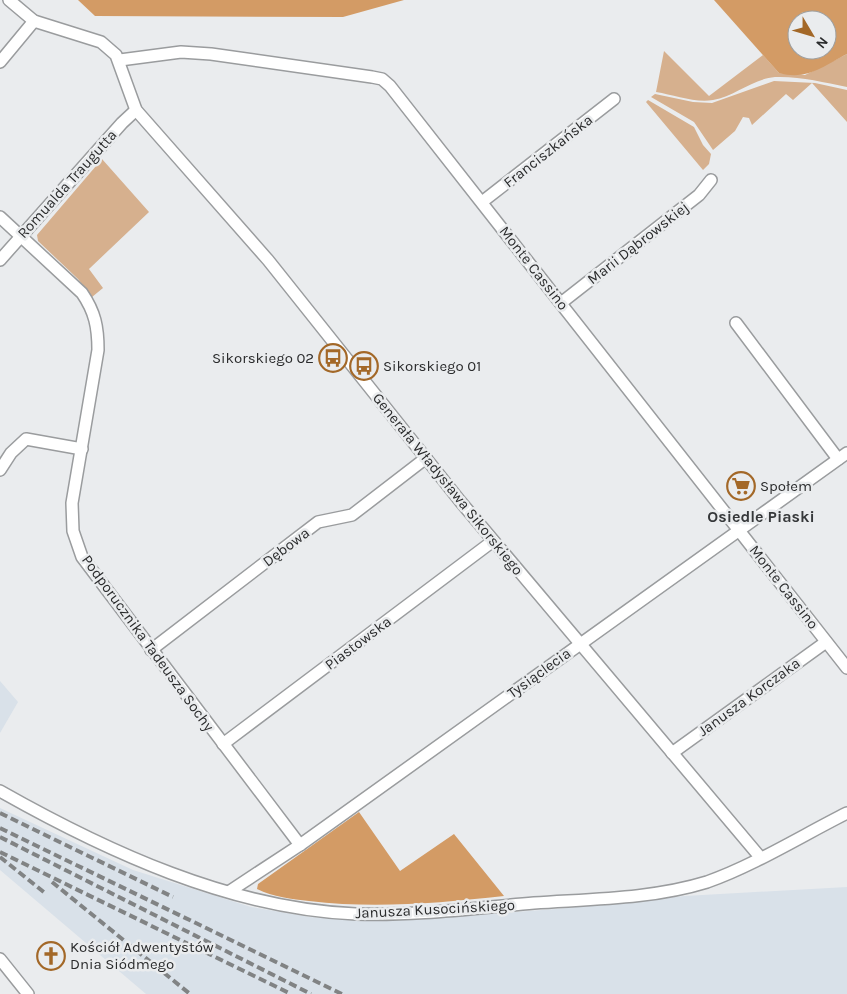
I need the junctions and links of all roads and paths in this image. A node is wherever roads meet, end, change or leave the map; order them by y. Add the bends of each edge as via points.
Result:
1 (9, 0) edge
2 (34, 21) junction
3 (120, 60) junction
4 (0, 62) edge
5 (614, 99) dead end
6 (136, 110) junction
7 (711, 180) dead end
8 (482, 202) junction
9 (0, 217) edge
10 (21, 236) junction
11 (0, 260) edge
12 (562, 303) junction
13 (736, 323) dead end
14 (82, 448) junction
15 (842, 456) edge
16 (426, 458) junction
17 (0, 470) edge
18 (739, 530) junction
19 (493, 541) junction
20 (826, 642) junction
21 (580, 644) junction
22 (151, 650) junction
23 (847, 668) edge
24 (223, 744) junction
25 (672, 753) junction
26 (0, 790) edge
27 (847, 813) edge
28 (300, 845) junction
29 (760, 857) junction
30 (230, 891) junction
31 (0, 959) edge
32 (28, 994) edge

1 - 2 street
2 - 3 street via 101,42
2 - 4 street
3 - 6 street
3 - 8 street, Monte Cassino via 181,52 211,54 382,79
5 - 8 street, Franciszkańska
6 - 10 street, Romualda Traugutta
6 - 16 street, Generała Władysława Sikorskiego via 268,260
7 - 12 street, Marii Dąbrowskiej via 699,195
8 - 12 street, Monte Cassino
9 - 10 street, Podporucznika Tadeusza Sochy
10 - 11 street, Romualda Traugutta
10 - 14 street, Podporucznika Tadeusza Sochy via 82,293 92,307 98,328 98,350
12 - 18 street, Monte Cassino
13 - 15 street
14 - 17 street via 26,439
14 - 22 street, Podporucznika Tadeusza Sochy via 72,503 73,531 82,558
15 - 18 street, Tysiąclecia
16 - 19 street, Generała Władysława Sikorskiego
16 - 22 street, Dębowa via 352,515 318,522
18 - 20 street, Monte Cassino
18 - 21 street, Tysiąclecia
19 - 21 street, Generała Władysława Sikorskiego
19 - 24 street, Piastowska
20 - 23 street, Monte Cassino
20 - 25 street, Janusza Korczaka
21 - 25 street, Generała Władysława Sikorskiego
21 - 28 street, Tysiąclecia
22 - 24 street, Podporucznika Tadeusza Sochy
24 - 28 street, Podporucznika Tadeusza Sochy
25 - 29 street, Generała Władysława Sikorskiego
26 - 30 street, Janusza Kusocińskiego via 114,851
27 - 29 street, Janusza Kusocińskiego
28 - 30 street, Tysiąclecia
29 - 30 street, Janusza Kusocińskiego via 707,881 662,892 431,911 355,914 278,904
31 - 32 street

